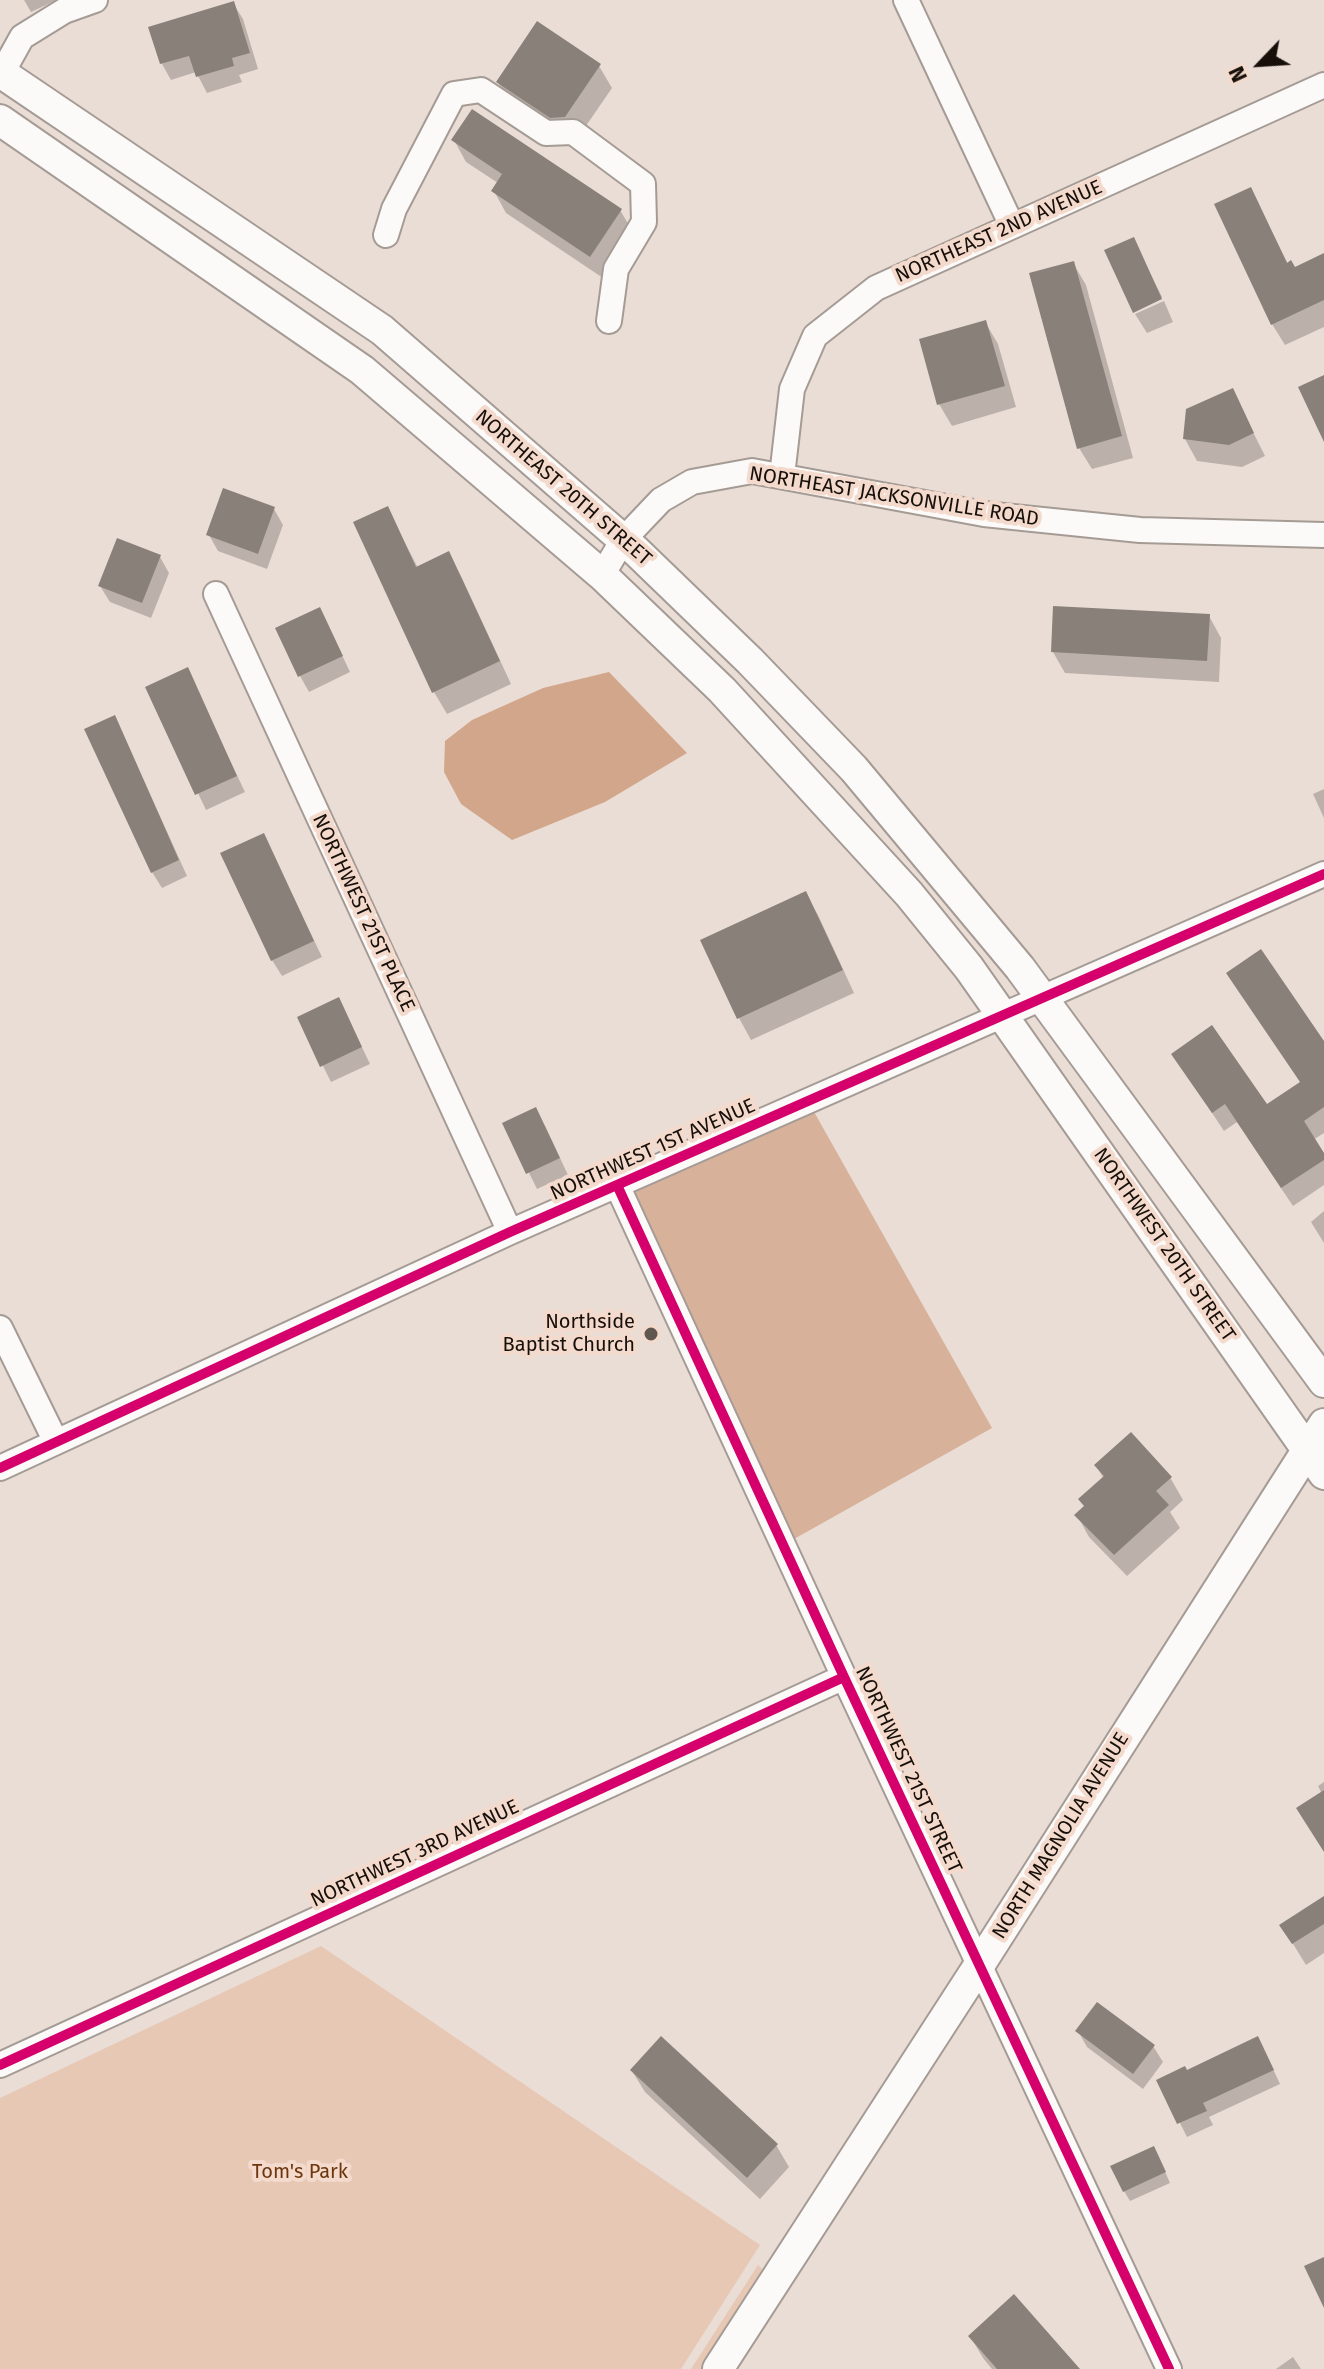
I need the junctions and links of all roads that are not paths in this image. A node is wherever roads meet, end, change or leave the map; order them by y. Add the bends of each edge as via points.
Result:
1 (95, 0) edge
2 (906, 0) edge
3 (1, 73) edge
4 (1324, 85) edge
5 (0, 120) edge
6 (1012, 226) junction
7 (386, 235) dead end
8 (609, 321) dead end
9 (782, 476) junction
10 (1324, 535) edge
11 (623, 540) junction
12 (602, 575) junction
13 (216, 594) dead end
14 (1324, 874) edge
15 (1042, 999) junction
16 (1003, 1015) junction
17 (617, 1185) junction
18 (510, 1232) junction
19 (0, 1328) edge
20 (1324, 1382) edge
21 (1324, 1424) edge
22 (56, 1442) junction
23 (1307, 1450) junction
24 (0, 1468) edge
25 (1324, 1474) edge
26 (844, 1677) junction
27 (980, 1964) junction
28 (0, 2065) edge
29 (718, 2369) edge
30 (1169, 2369) edge

1 - 3 street via 64,11 22,37
2 - 6 street
3 - 11 main road, NORTHEAST 20TH STREET via 382,330
4 - 6 street, NORTHEAST 2ND AVENUE
5 - 12 main road, NORTHEAST 20TH STREET via 362,370
6 - 9 street, NORTHEAST 2ND AVENUE via 876,288 815,336 792,389
7 - 8 street via 394,209 454,94 481,90 546,133 573,132 643,184 644,222 616,269
9 - 10 street, NORTHEAST JACKSONVILLE ROAD via 999,515 1140,530
9 - 11 street, NORTHEAST JACKSONVILLE ROAD via 752,471 692,482 661,500
11 - 12 street, NORTHEAST JACKSONVILLE ROAD
11 - 15 main road, NORTHEAST 20TH STREET via 854,769
12 - 16 main road, NORTHEAST 20TH STREET via 722,690 909,894
13 - 18 street, NORTHWEST 21ST PLACE
14 - 15 street, NORTHWEST 1ST AVENUE
15 - 16 street, NORTHWEST 1ST AVENUE
15 - 20 main road
16 - 17 street, NORTHWEST 1ST AVENUE
16 - 23 main road, NORTHWEST 20TH STREET
17 - 18 street, NORTHWEST 1ST AVENUE
17 - 26 street, NORTHWEST 21ST STREET
18 - 22 street, NORTHWEST 1ST AVENUE
19 - 22 street
21 - 23 main road, NORTH MAGNOLIA AVENUE
22 - 24 street, NORTHWEST 1ST AVENUE
23 - 25 main road, NORTHWEST 20TH STREET
23 - 27 main road, NORTH MAGNOLIA AVENUE
26 - 27 street, NORTHWEST 21ST STREET
26 - 28 street, NORTHWEST 3RD AVENUE
27 - 29 main road, NORTH MAGNOLIA AVENUE
27 - 30 street, NORTHWEST 21ST STREET

